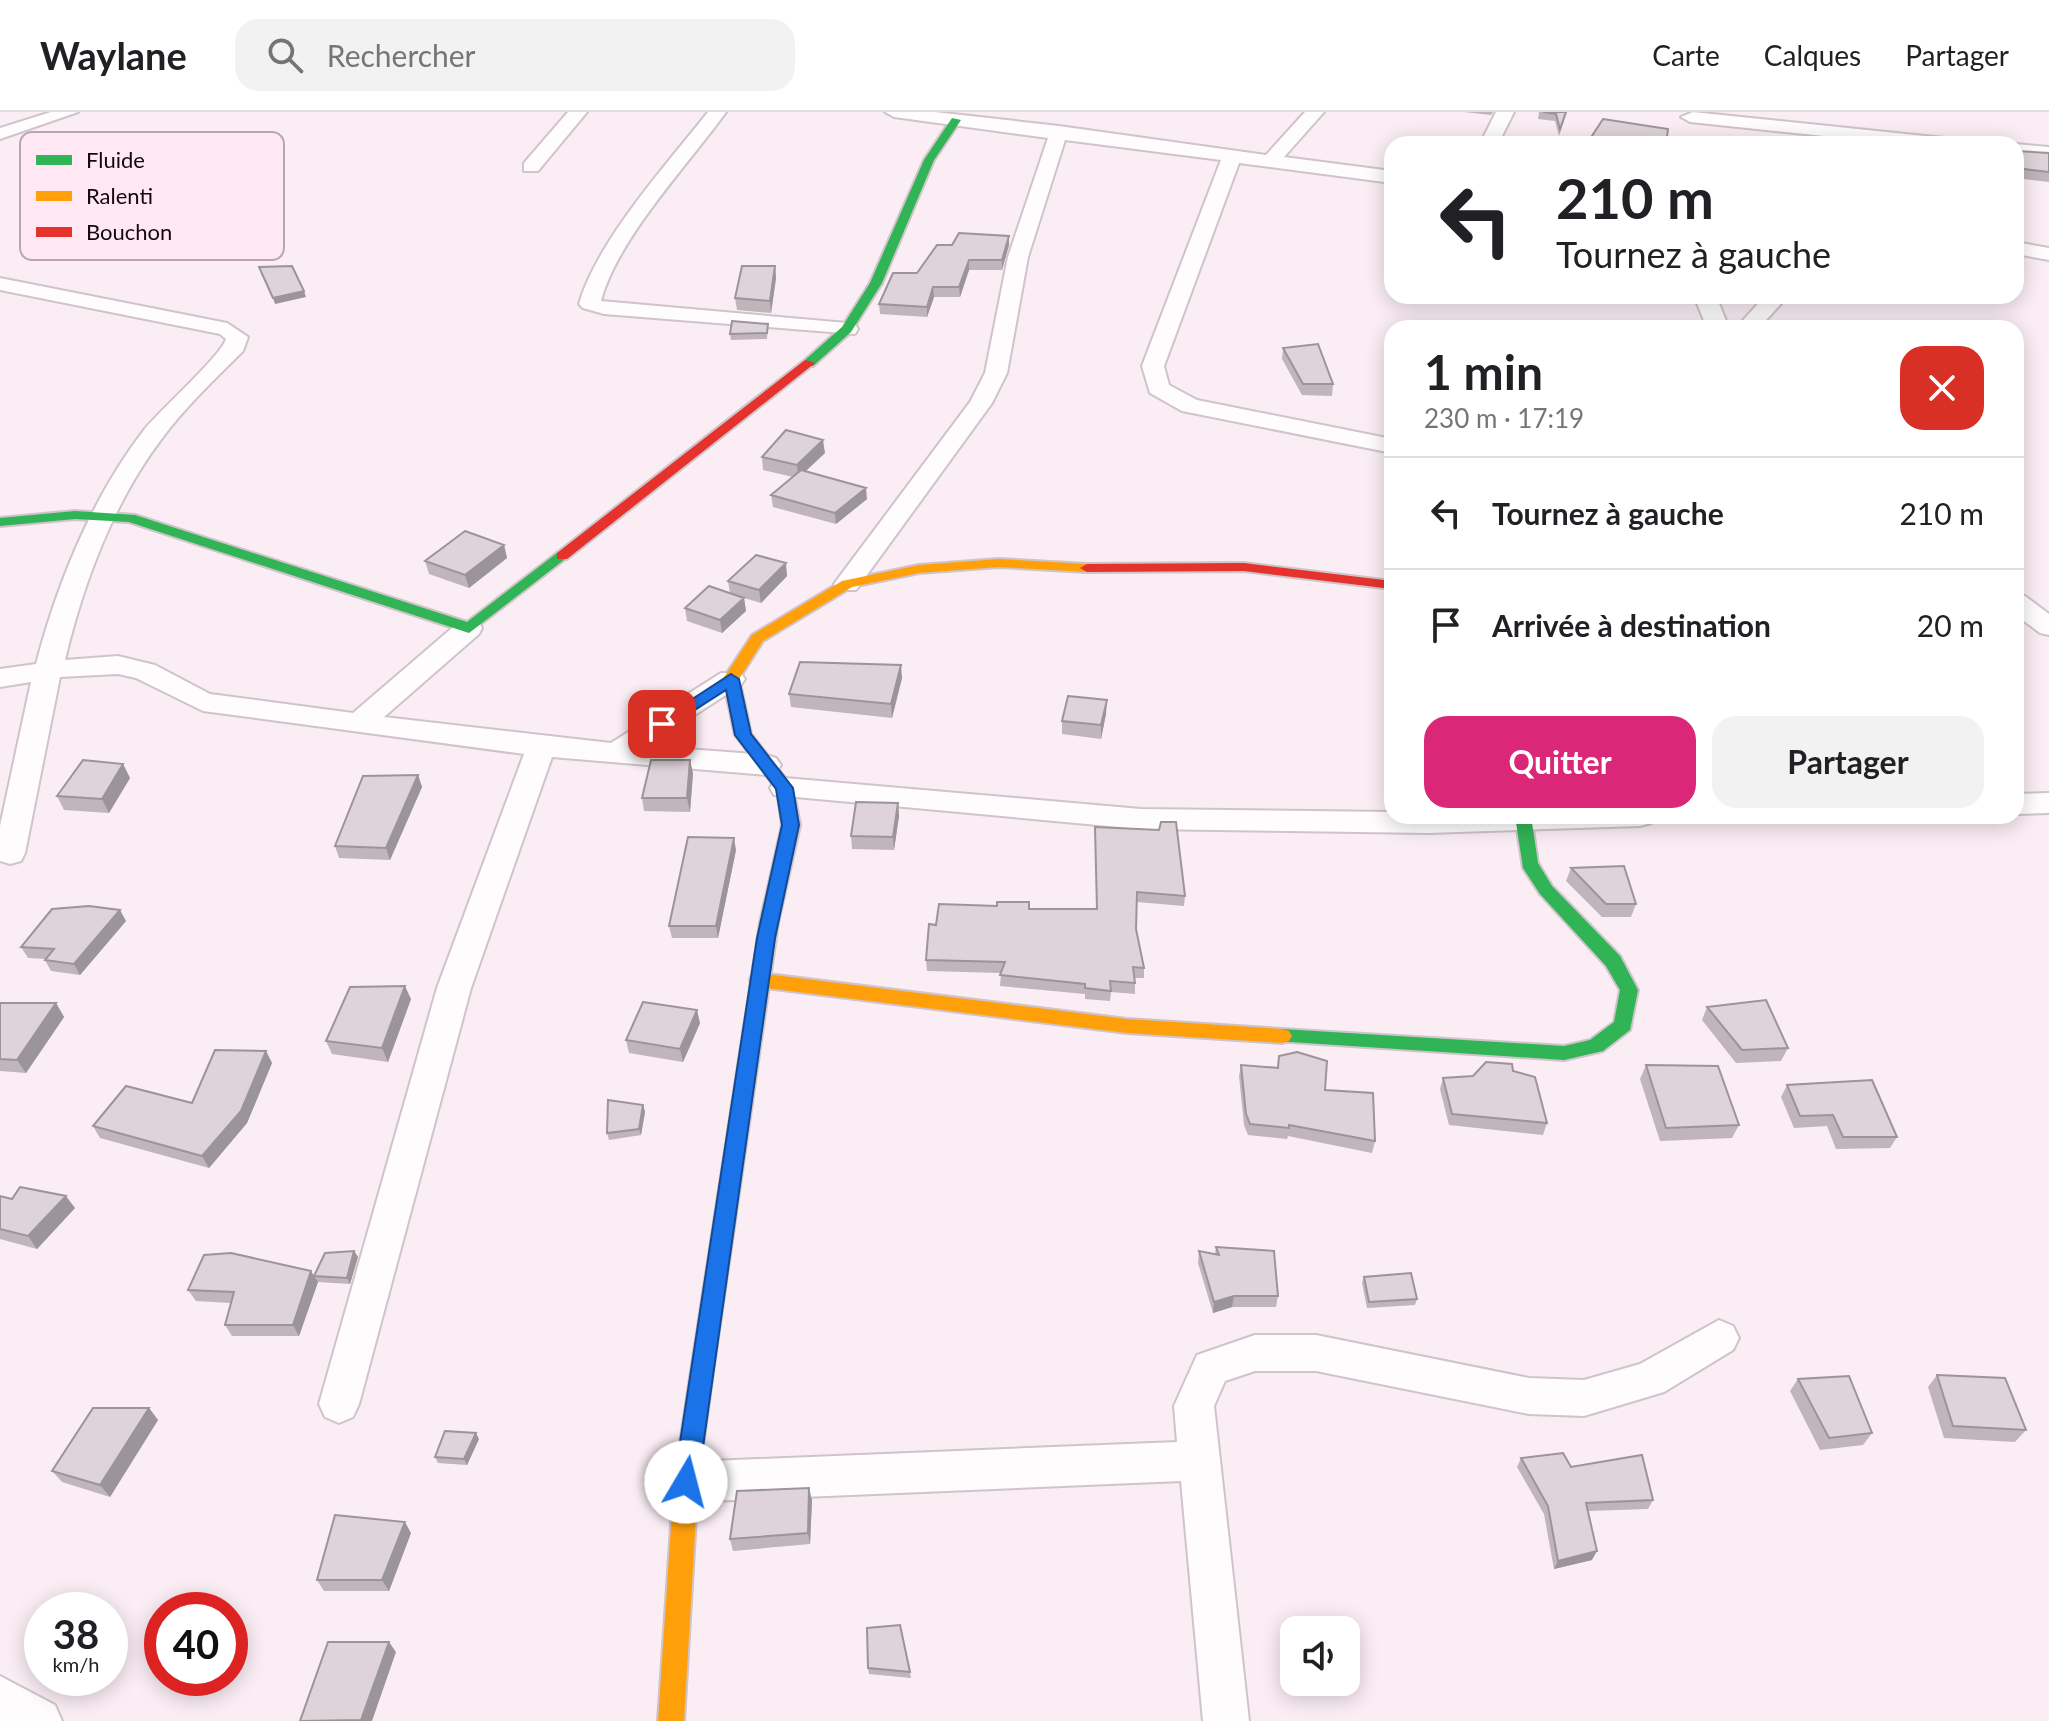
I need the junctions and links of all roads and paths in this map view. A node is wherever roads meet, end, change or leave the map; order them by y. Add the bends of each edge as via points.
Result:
1 (69, 112) edge
2 (578, 112) edge
3 (717, 112) edge
4 (894, 112) edge
5 (1315, 112) edge
6 (1505, 112) edge
7 (922, 114) edge
8 (956, 120) junction
9 (1689, 120) edge
10 (1059, 131) junction
11 (0, 134) edge
12 (1493, 136) edge
13 (1866, 136) edge
14 (2024, 151) edge
15 (2049, 153) edge
16 (1233, 154) junction
17 (1273, 159) junction
18 (531, 167) dead end
19 (1384, 176) edge
20 (2024, 249) edge
21 (2049, 254) edge
22 (0, 284) edge
23 (1770, 304) edge
24 (1754, 320) edge
25 (847, 329) junction
26 (1384, 444) edge
27 (105, 514) junction
28 (0, 522) edge
29 (847, 584) junction
30 (1384, 584) edge
31 (2024, 608) edge
32 (2049, 627) edge
33 (469, 628) junction
34 (46, 670) junction
35 (0, 678) edge
36 (731, 679) junction
37 (359, 723) junction
38 (541, 747) junction
39 (616, 753) junction
40 (776, 777) junction
41 (2049, 803) edge
42 (2024, 804) edge
43 (1384, 818) edge
44 (1524, 824) edge
45 (10, 853) dead end
46 (759, 980) junction
47 (1719, 1338) dead end
48 (339, 1404) dead end
49 (1197, 1461) junction
50 (686, 1482) junction
51 (0, 1699) edge
52 (39, 1721) edge
53 (671, 1721) edge
54 (1226, 1721) edge

1 - 11 street
2 - 18 street
3 - 25 street via 611,257 589,294 590,304
4 - 7 street
5 - 17 street
6 - 12 street
7 - 8 street
8 - 10 street
8 - 25 street via 929,160 876,283
9 - 13 street
10 - 16 street
10 - 29 street via 1018,257 996,373 981,403
14 - 15 street
16 - 17 street
16 - 26 street via 1153,366 1158,388 1190,406
17 - 19 street
20 - 21 street
22 - 27 street via 227,329 237,337 235,346 141,450
23 - 24 street
25 - 33 street via 796,375
27 - 28 street
27 - 33 street
27 - 34 street via 72,582
29 - 30 street via 919,569 999,563 1244,567
29 - 36 street via 757,638
31 - 32 street
33 - 37 street
34 - 35 street
34 - 37 street via 118,665 145,671 203,702
34 - 45 street
36 - 39 street
36 - 40 street via 743,735
37 - 38 street
38 - 39 street
38 - 48 street via 454,988
39 - 40 street
40 - 43 street via 1141,819
40 - 46 street via 791,825
41 - 42 street
44 - 46 street via 1529,864 1546,890 1613,961 1629,990 1623,1025 1596,1046 1564,1053 1127,1026
46 - 50 street
47 - 49 street via 1650,1379 1584,1398 1529,1396 1316,1353 1255,1353 1211,1368 1194,1406
49 - 50 street
49 - 54 street
50 - 53 street
51 - 52 street

